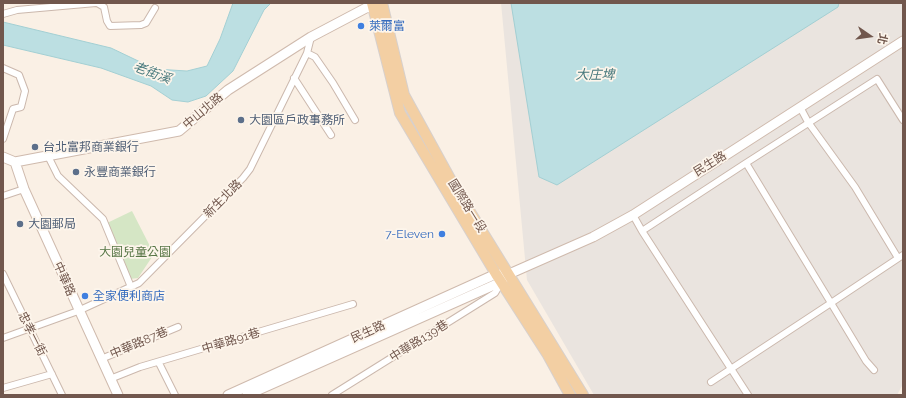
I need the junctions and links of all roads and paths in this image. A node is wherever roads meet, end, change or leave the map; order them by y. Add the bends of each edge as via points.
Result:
1 (97, 3) edge
2 (378, 4) edge
3 (155, 8) dead end
4 (3, 14) edge
5 (311, 38) junction
6 (903, 41) edge
7 (307, 53) junction
8 (3, 68) edge
9 (294, 78) junction
10 (800, 107) junction
11 (354, 120) dead end
12 (903, 120) edge
13 (808, 122) junction
14 (331, 135) dead end
15 (3, 139) edge
16 (48, 156) junction
17 (3, 157) edge
18 (15, 162) junction
19 (746, 163) junction
20 (24, 189) junction
21 (3, 196) edge
22 (633, 215) junction
23 (642, 231) junction
24 (901, 256) edge
25 (3, 274) edge
26 (509, 274) junction
27 (499, 278) junction
28 (131, 287) junction
29 (831, 303) junction
30 (353, 304) dead end
31 (78, 311) junction
32 (178, 327) dead end
33 (28, 329) junction
34 (3, 338) edge
35 (100, 359) junction
36 (159, 363) junction
37 (730, 368) junction
38 (874, 370) dead end
39 (52, 374) junction
40 (110, 379) junction
41 (711, 382) dead end
42 (3, 388) edge
43 (62, 395) edge
44 (118, 395) edge
45 (175, 395) edge
46 (228, 395) edge
47 (247, 395) edge
48 (332, 395) edge
49 (570, 395) edge
50 (583, 395) edge
51 (748, 395) edge

1 - 3 street via 104,7 110,26 141,25 146,23
1 - 4 street via 16,10
2 - 5 street, 中山北路
2 - 26 main road, 國際路一段 via 404,95 454,186
2 - 27 main road, 國際路一段 via 400,113
5 - 7 street, 新生北路
5 - 16 street, 中山北路 via 228,90 179,131
6 - 10 street, 民生路
7 - 9 street, 新生北路
7 - 11 street via 315,57
8 - 15 street via 19,75 25,91 21,107 13,109
9 - 14 street
9 - 28 street, 新生北路 via 258,154 243,178 139,283
10 - 13 street
10 - 22 street, 民生路
12 - 13 street via 877,79
13 - 19 street
13 - 24 street
16 - 18 street, 中山北路
16 - 28 street via 58,176 103,219
17 - 18 street
18 - 20 street, 中華路
19 - 23 street
19 - 29 street
20 - 21 street
20 - 31 street, 中華路
22 - 23 street
22 - 26 street, 民生路 via 592,237
23 - 37 street
24 - 29 street
25 - 33 street, 忠孝一街
26 - 27 street, 民生路
26 - 50 main road, 國際路一段
27 - 46 street, 民生路
27 - 47 street, 民生路
27 - 48 street, 中華路139巷 via 495,293
27 - 49 main road, 國際路一段
28 - 31 street, 新生北路
29 - 37 street
29 - 38 street
30 - 36 street, 中華路91巷
31 - 33 street, 新生北路
31 - 35 street, 中華路
32 - 35 street, 中華路87巷
33 - 34 street, 新生北路
33 - 39 street, 忠孝一街
35 - 40 street, 中華路
36 - 40 street, 中華路91巷 via 140,367
36 - 45 street
37 - 41 street
37 - 51 street
39 - 42 street
39 - 43 street, 忠孝一街
40 - 44 street, 中華路

